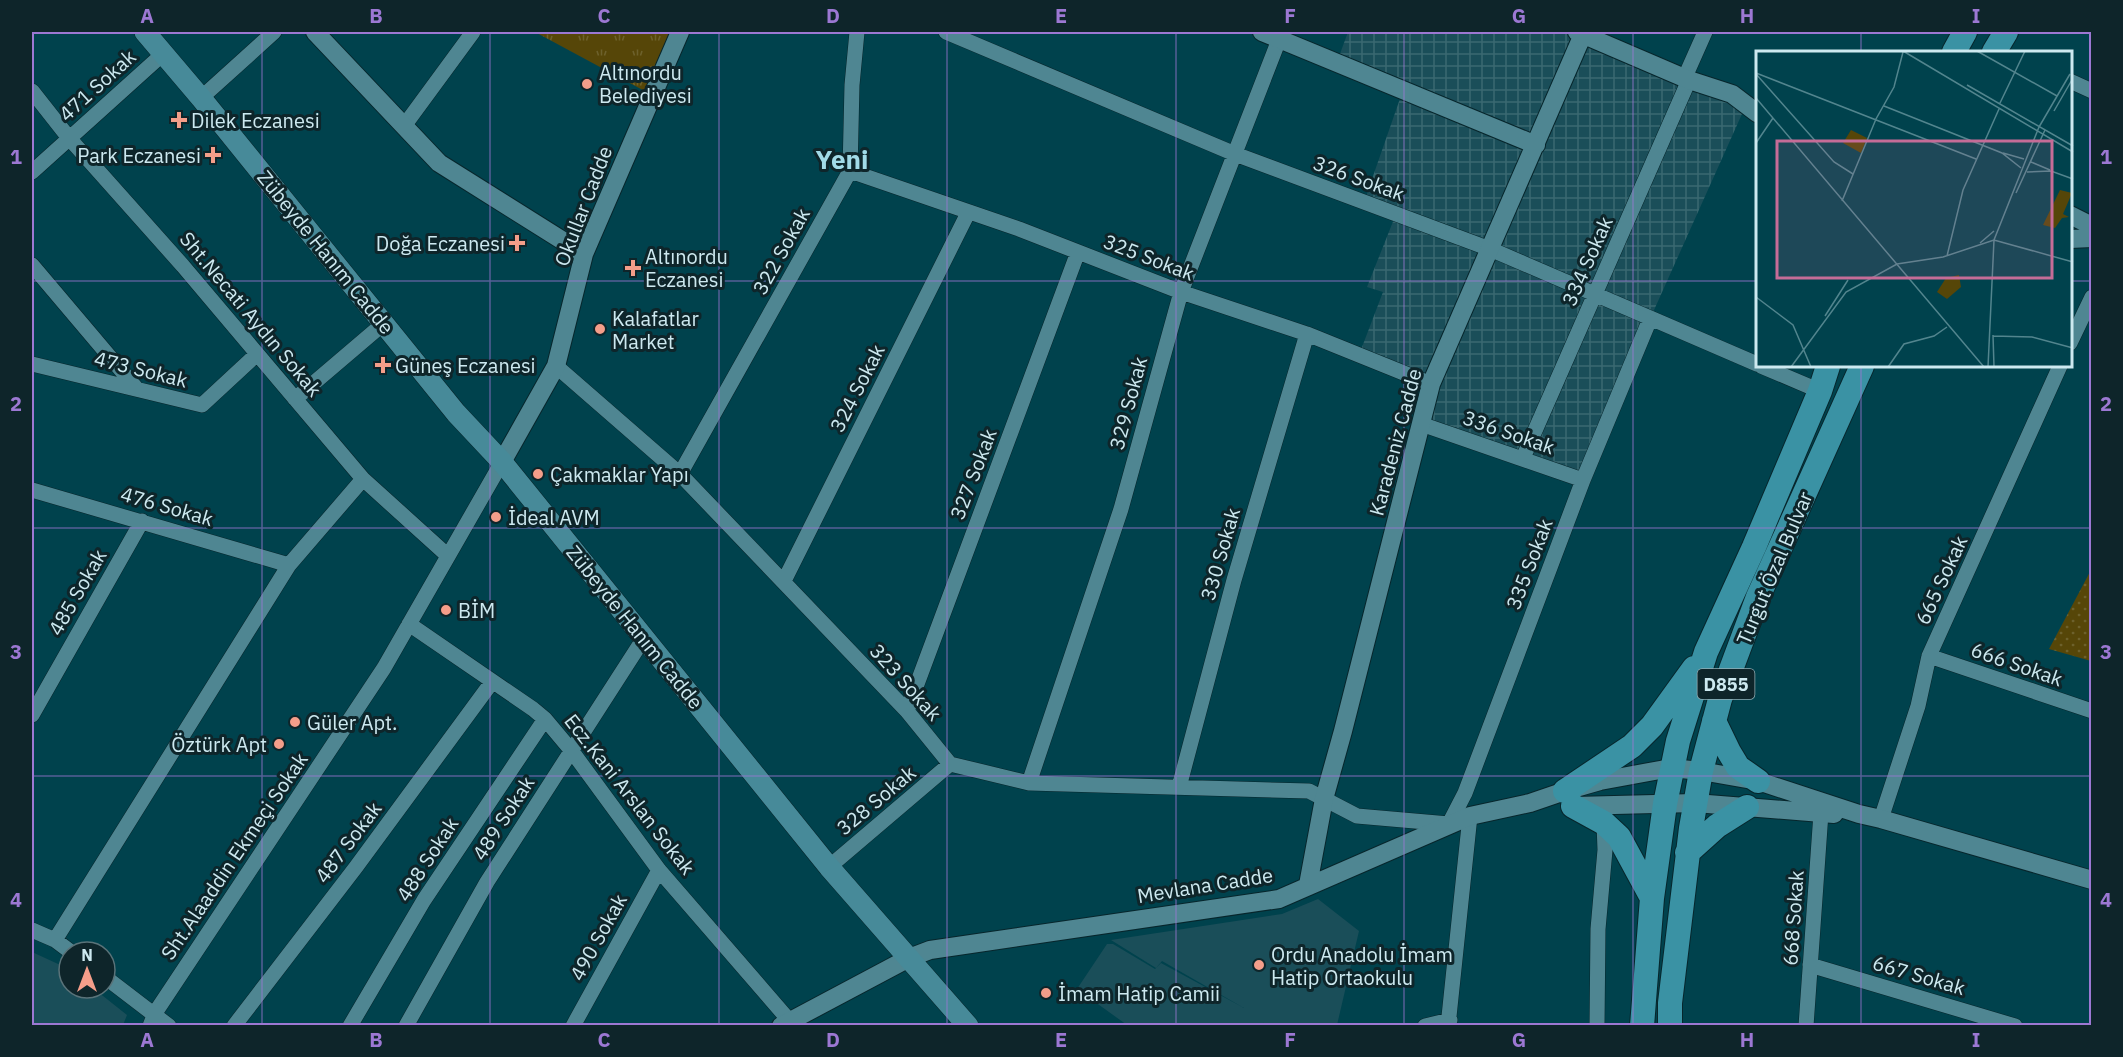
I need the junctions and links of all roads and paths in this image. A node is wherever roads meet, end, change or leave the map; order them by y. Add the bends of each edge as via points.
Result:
1 (145, 32) edge
2 (274, 32) edge
3 (315, 32) edge
4 (473, 32) edge
5 (680, 32) edge
6 (857, 32) edge
7 (946, 32) edge
8 (1262, 32) edge
9 (1581, 32) edge
10 (1705, 32) edge
11 (1965, 32) edge
12 (1281, 35) edge
13 (1955, 51) edge
14 (164, 53) junction
15 (1687, 78) junction
16 (2072, 82) edge
17 (32, 91) edge
18 (2091, 91) edge
19 (1732, 94) junction
20 (201, 98) junction
21 (1756, 101) edge
22 (1756, 112) edge
23 (404, 126) junction
24 (69, 138) junction
25 (1536, 145) junction
26 (1235, 154) junction
27 (850, 171) junction
28 (32, 172) edge
29 (968, 213) junction
30 (2072, 216) edge
31 (2091, 226) edge
32 (2091, 238) edge
33 (2072, 239) edge
34 (1490, 249) junction
35 (1078, 252) junction
36 (584, 254) junction
37 (32, 265) edge
38 (1181, 292) junction
39 (1596, 295) junction
40 (2091, 297) edge
41 (1650, 319) junction
42 (383, 324) junction
43 (1307, 334) junction
44 (2072, 339) edge
45 (257, 354) junction
46 (32, 364) edge
47 (1756, 364) edge
48 (556, 366) junction
49 (1766, 368) edge
50 (1827, 368) edge
51 (1861, 368) edge
52 (2059, 368) edge
53 (1431, 384) junction
54 (137, 389) junction
55 (1820, 391) junction
56 (295, 399) junction
57 (1421, 424) junction
58 (1523, 458) junction
59 (502, 462) junction
60 (680, 474) junction
61 (363, 479) junction
62 (1583, 480) junction
63 (32, 490) edge
64 (142, 521) junction
65 (447, 555) junction
66 (290, 565) junction
67 (784, 581) junction
68 (409, 624) junction
69 (644, 638) junction
70 (1706, 652) junction
71 (1929, 656) junction
72 (492, 682) junction
73 (32, 711) edge
74 (907, 711) junction
75 (2091, 711) edge
76 (545, 720) junction
77 (1714, 721) junction
78 (571, 750) junction
79 (950, 764) junction
80 (1671, 768) junction
81 (1701, 771) junction
82 (1758, 782) junction
83 (1029, 783) junction
84 (1179, 787) junction
85 (1569, 798) junction
86 (1324, 799) junction
87 (1695, 803) junction
88 (1665, 804) junction
89 (1747, 807) junction
90 (1821, 813) junction
91 (1858, 814) junction
92 (1470, 816) junction
93 (1881, 819) junction
94 (1604, 823) junction
95 (1449, 824) junction
96 (1687, 853) junction
97 (829, 867) junction
98 (659, 870) junction
99 (2091, 880) edge
100 (1308, 885) junction
101 (1652, 898) junction
102 (32, 930) edge
103 (55, 940) joint
104 (909, 958) junction
105 (1810, 965) junction
106 (117, 988) edge
107 (153, 1019) edge
108 (1449, 1023) edge
109 (788, 1024) edge
110 (169, 1026) edge
111 (234, 1026) edge
112 (350, 1026) edge
113 (406, 1026) edge
114 (573, 1026) edge
115 (968, 1026) edge
116 (1425, 1026) edge
117 (1597, 1026) edge
118 (1642, 1026) edge
119 (1670, 1026) edge
120 (1806, 1026) edge
121 (2015, 1026) edge

1 - 14 main road, Zübeyde Hanım Cadde
2 - 20 street
3 - 23 street
4 - 23 street
5 - 36 street, Okullar Cadde
6 - 27 street, 322 Sokak
7 - 26 street, 326 Sokak
8 - 12 street
9 - 15 street
9 - 25 street, Karadeniz Cadde
10 - 15 street, 334 Sokak
11 - 13 highway
12 - 25 street
12 - 26 street, 329 Sokak
14 - 20 main road, Zübeyde Hanım Cadde
14 - 24 street, 471 Sokak
15 - 19 street
15 - 39 street, 334 Sokak
16 - 18 street
17 - 24 street, Sht.Necati Aydın Sokak
19 - 21 street
19 - 22 street
20 - 42 main road, Zübeyde Hanım Cadde
23 - 36 street via 439,163
24 - 28 street, 471 Sokak
24 - 45 street, Sht.Necati Aydın Sokak
25 - 34 street, Karadeniz Cadde
26 - 34 street, 326 Sokak
26 - 38 street, 329 Sokak
27 - 29 street, 325 Sokak
27 - 60 street, 322 Sokak
29 - 35 street, 325 Sokak
29 - 67 street, 324 Sokak
30 - 31 street
32 - 33 street
34 - 39 street, 326 Sokak
34 - 53 street, Karadeniz Cadde
35 - 38 street, 325 Sokak
35 - 74 street, 327 Sokak
36 - 48 street, Okullar Cadde
37 - 54 street
38 - 43 street, 325 Sokak
38 - 83 street, 329 Sokak via 1121,509
39 - 41 street, 326 Sokak
39 - 58 street, 334 Sokak
40 - 44 street
41 - 47 street, 326 Sokak
41 - 62 street, 335 Sokak
42 - 56 street
42 - 59 main road, Zübeyde Hanım Cadde
43 - 53 street, 325 Sokak
43 - 84 street, 330 Sokak via 1234,580
45 - 54 street, 473 Sokak via 202,405
45 - 56 street, Sht.Necati Aydın Sokak
46 - 54 street, 473 Sokak
48 - 59 street, Okullar Cadde
48 - 60 street, 323 Sokak
49 - 55 street, 326 Sokak
50 - 55 highway, Turgut Özal Bulvar / D855
51 - 77 highway, Turgut Özal Bulvar / D855 via 1758,597
52 - 71 street, 665 Sokak
53 - 57 street, Karadeniz Cadde
55 - 70 highway, Turgut Özal Bulvar / D855
56 - 61 street, Sht.Necati Aydın Sokak
57 - 58 street, 336 Sokak
57 - 86 street, Karadeniz Cadde
58 - 62 street, 336 Sokak
59 - 65 street, Sht.Alaaddin Ekmeçi Sokak
59 - 69 main road, Zübeyde Hanım Cadde
60 - 67 street, 323 Sokak
61 - 65 street, Sht.Necati Aydın Sokak
61 - 66 street
62 - 95 street, 335 Sokak via 1465,793
63 - 64 street, 476 Sokak
64 - 66 street, 476 Sokak
64 - 73 street, 485 Sokak
65 - 68 street, Sht.Alaaddin Ekmeçi Sokak
66 - 103 street
67 - 74 street, 323 Sokak
68 - 72 street, Ecz.Kani Arslan Sokak
68 - 107 street, Sht.Alaaddin Ekmeçi Sokak via 378,678
69 - 78 street, 489 Sokak
69 - 97 main road, Zübeyde Hanım Cadde
70 - 80 highway, Turgut Özal Bulvar / D855
70 - 85 highway via 1652,726
71 - 75 street, 666 Sokak
71 - 93 street, 665 Sokak via 1918,706
72 - 76 street, Ecz.Kani Arslan Sokak
72 - 111 street, 487 Sokak
74 - 79 street, 323 Sokak
76 - 78 street, Ecz.Kani Arslan Sokak
76 - 112 street, 488 Sokak via 424,900
77 - 81 highway, Turgut Özal Bulvar / D855
77 - 82 highway via 1738,767
78 - 98 street, Ecz.Kani Arslan Sokak
78 - 113 street, 489 Sokak via 487,882
79 - 83 street
79 - 97 street, 328 Sokak
80 - 81 street, Mevlana Cadde
80 - 85 street, Mevlana Cadde via 1600,782
80 - 88 highway, Turgut Özal Bulvar / D855
81 - 82 street, Mevlana Cadde
81 - 87 highway, Turgut Özal Bulvar / D855
82 - 91 street, Mevlana Cadde
83 - 84 street
84 - 86 street via 1309,791
85 - 88 street, Mevlana Cadde
85 - 92 street, Mevlana Cadde
85 - 94 highway
86 - 95 street via 1357,816
86 - 100 street, Karadeniz Cadde
87 - 88 street, Mevlana Cadde
87 - 89 street, Mevlana Cadde
87 - 96 highway, Turgut Özal Bulvar / D855
88 - 101 highway, Turgut Özal Bulvar / D855
89 - 90 street, Mevlana Cadde
89 - 96 highway via 1717,826
90 - 91 street, Mevlana Cadde
90 - 105 street, 668 Sokak
91 - 93 street
92 - 95 street, Mevlana Cadde
92 - 108 street
93 - 99 street
94 - 101 highway via 1619,837
94 - 117 street
95 - 100 street, Mevlana Cadde
96 - 119 highway, Turgut Özal Bulvar / D855
97 - 104 main road, Zübeyde Hanım Cadde
98 - 109 street, Ecz.Kani Arslan Sokak
98 - 114 street, 490 Sokak
100 - 104 street, Mevlana Cadde via 1279,899 930,950
101 - 118 highway, Turgut Özal Bulvar / D855
102 - 103 street
104 - 109 street, Mevlana Cadde
104 - 115 main road, Zübeyde Hanım Cadde
105 - 120 street, 668 Sokak
105 - 121 street, 667 Sokak
106 - 107 street
107 - 110 street
108 - 116 street

